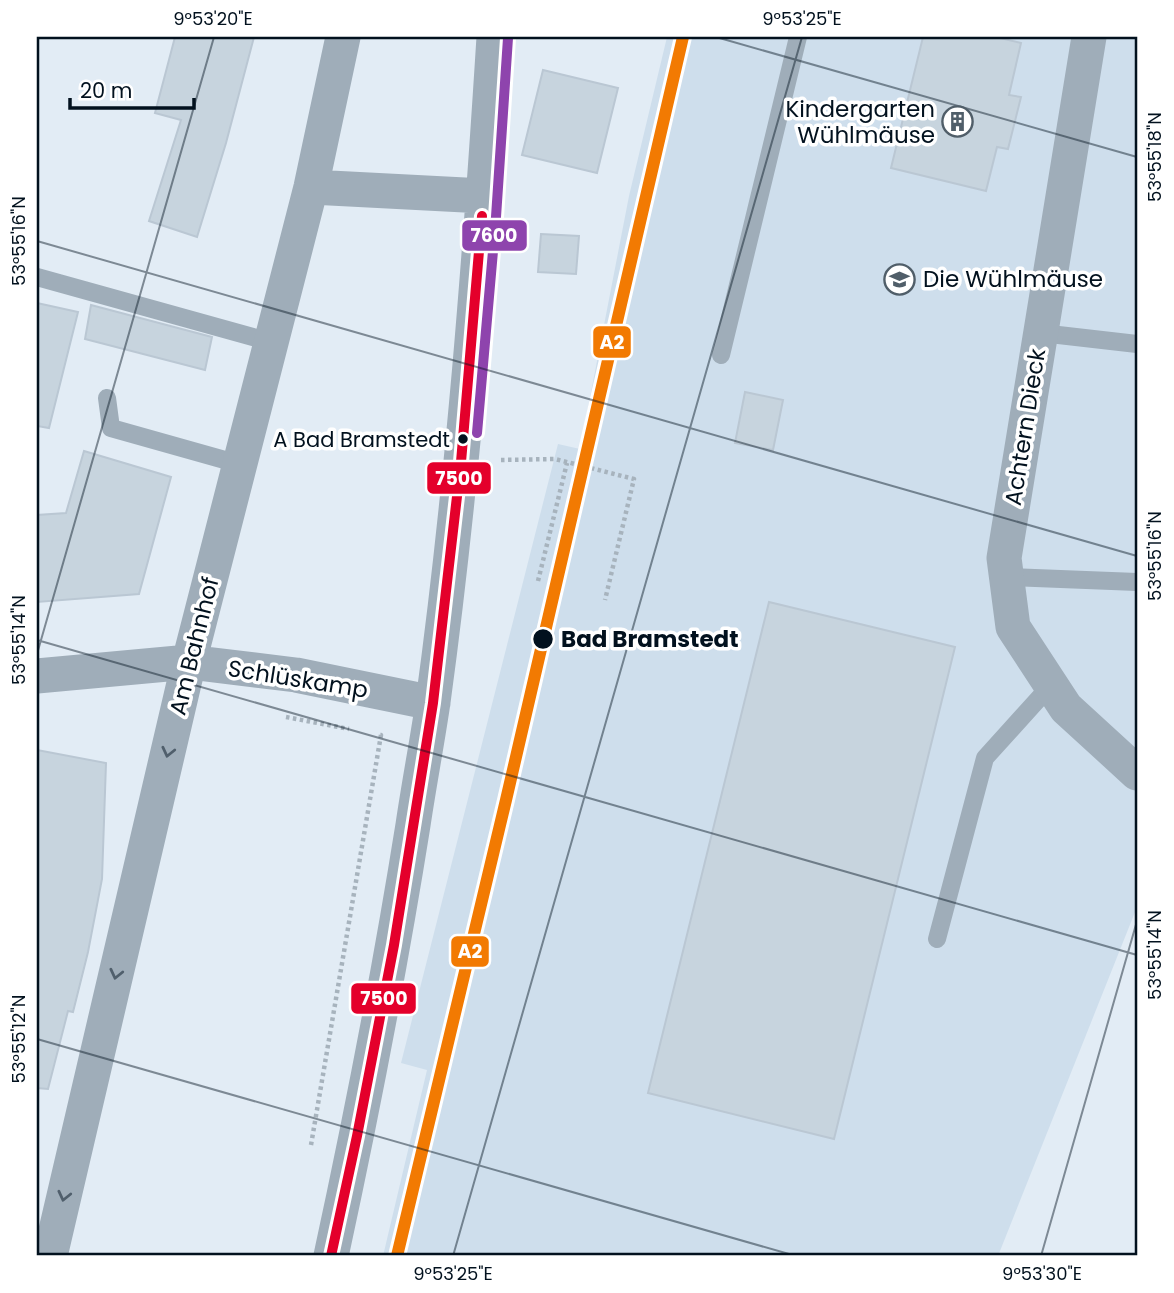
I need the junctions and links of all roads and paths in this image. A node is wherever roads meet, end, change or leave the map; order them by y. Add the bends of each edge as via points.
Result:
1 (343, 37) edge
2 (798, 37) edge
3 (1089, 37) edge
4 (497, 38) edge
5 (311, 187) junction
6 (484, 196) junction
7 (37, 277) edge
8 (1041, 334) junction
9 (271, 342) junction
10 (1137, 344) edge
11 (721, 355) dead end
12 (107, 398) dead end
13 (501, 460) dead end
14 (567, 463) junction
15 (239, 464) junction
16 (1007, 577) junction
17 (538, 581) dead end
18 (1137, 582) edge
19 (605, 600) dead end
20 (189, 662) junction
21 (37, 677) edge
22 (1051, 685) junction
23 (433, 703) junction
24 (286, 717) dead end
25 (354, 730) dead end
26 (367, 733) dead end
27 (1137, 773) edge
28 (937, 939) dead end
29 (310, 1152) dead end
30 (50, 1256) edge
31 (331, 1256) edge

1 - 5 street, Am Bahnhof
2 - 11 lane
3 - 8 street, Achtern Dieck
4 - 6 street
5 - 6 street
5 - 9 street, Am Bahnhof
6 - 23 street via 461,462
7 - 9 lane
8 - 10 lane
8 - 16 street, Achtern Dieck via 1004,558
9 - 15 street, Am Bahnhof
12 - 15 lane via 111,428
13 - 14 path
14 - 17 path
14 - 19 path via 634,479
15 - 20 street, Am Bahnhof
16 - 18 lane
16 - 22 street, Achtern Dieck via 1013,627
20 - 21 street, Schlüskamp
20 - 23 street, Schlüskamp via 296,675
20 -> 30 street, Am Bahnhof
22 - 27 street, Achtern Dieck via 1066,708
22 - 28 lane via 985,758
23 - 31 street via 394,945
24 - 25 path
26 - 29 path via 381,735

